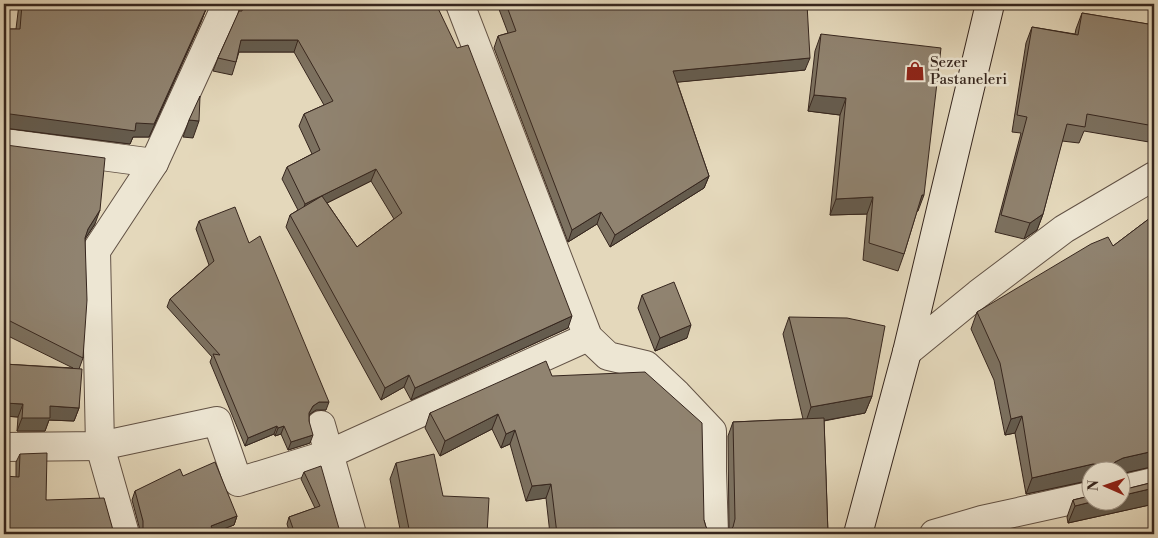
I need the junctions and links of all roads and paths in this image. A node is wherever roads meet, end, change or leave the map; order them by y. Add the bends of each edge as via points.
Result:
1 (226, 4) edge
2 (460, 4) edge
3 (989, 4) edge
4 (4, 143) edge
5 (154, 163) junction
6 (1154, 176) edge
7 (588, 337) junction
8 (907, 352) junction
9 (321, 425) dead end
10 (100, 446) junction
11 (4, 447) edge
12 (329, 454) junction
13 (1154, 482) edge
14 (1130, 488) edge
15 (1080, 499) edge
16 (983, 527) edge
17 (125, 534) edge
18 (352, 534) edge
19 (714, 534) edge
20 (858, 534) edge
21 (934, 534) edge

1 - 5 street
2 - 7 street
3 - 8 street
4 - 5 street
5 - 10 street via 96,251
6 - 8 street via 1064,229
7 - 12 street
7 - 19 street via 608,356 646,365 712,431
8 - 20 street
9 - 12 street
10 - 11 street
10 - 12 street via 217,422 238,482
10 - 17 street
12 - 18 street
13 - 14 street
15 - 16 street
16 - 21 street

